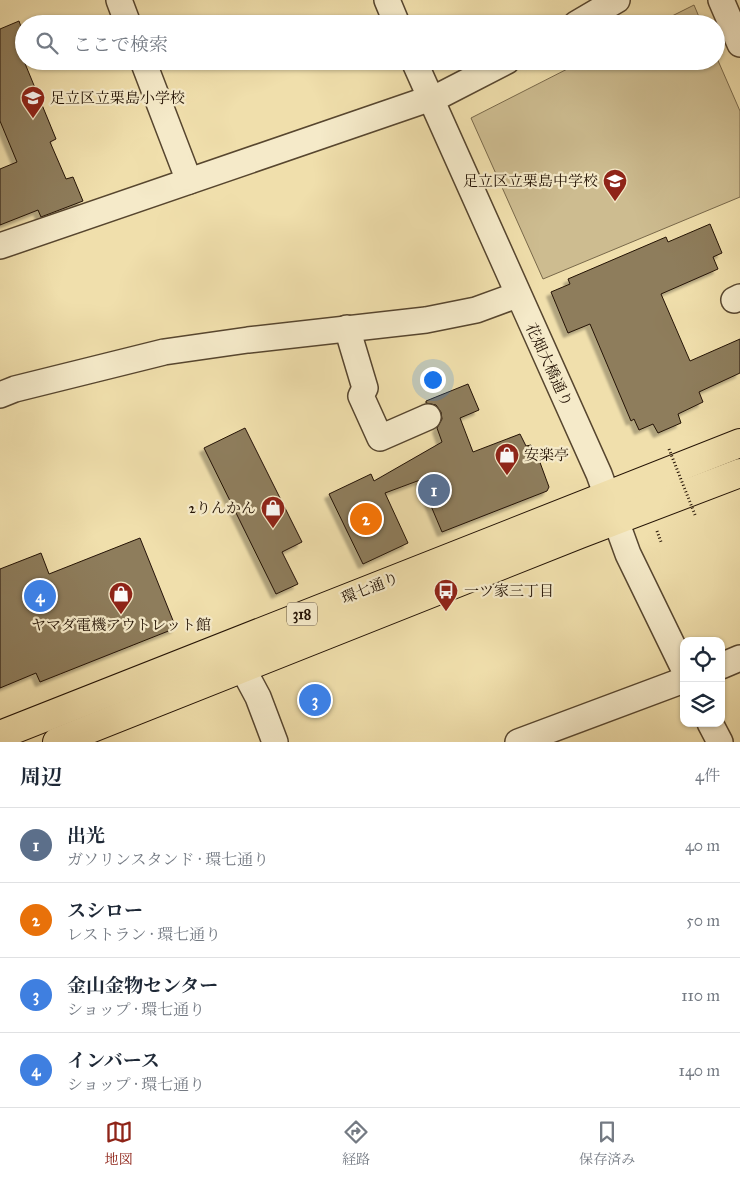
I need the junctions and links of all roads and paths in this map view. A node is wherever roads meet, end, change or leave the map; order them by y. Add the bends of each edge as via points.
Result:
1 (119, 0) edge
2 (387, 0) edge
3 (617, 0) edge
4 (721, 0) edge
5 (125, 15) edge
6 (393, 15) edge
7 (591, 15) edge
8 (740, 44) edge
9 (146, 70) edge
10 (418, 70) edge
11 (489, 70) edge
12 (431, 98) junction
13 (189, 181) junction
14 (0, 246) edge
15 (517, 295) junction
16 (347, 328) junction
17 (0, 395) edge
18 (428, 417) dead end
19 (740, 443) edge
20 (669, 449) dead end
21 (740, 473) edge
22 (610, 508) junction
23 (695, 515) dead end
24 (740, 658) edge
25 (680, 661) edge
26 (725, 664) edge
27 (243, 669) junction
28 (680, 682) edge
29 (712, 727) edge
30 (564, 734) edge
31 (0, 735) edge
32 (57, 742) edge
33 (275, 742) edge
34 (518, 742) edge
35 (720, 742) edge

1 - 5 street
2 - 6 street
3 - 7 street
4 - 8 street
9 - 13 street
10 - 12 street, 花畑大橋通り
11 - 12 street
12 - 13 street
12 - 15 street, 花畑大橋通り
13 - 14 street
15 - 16 street via 476,310 426,320
15 - 22 street, 花畑大橋通り via 599,474
16 - 17 street via 164,352
16 - 18 street via 365,388 361,396 380,438
19 - 22 main road, 環七通り / 318
20 - 23 path, bridge
21 - 22 main road, 環七通り / 318
22 - 25 street, 花畑大橋通り via 628,554
22 - 27 main road, 環七通り / 318
22 - 31 main road, 環七通り / 318
24 - 26 street
27 - 32 main road, 環七通り / 318
27 - 33 street
28 - 30 street
29 - 35 street
30 - 34 street

